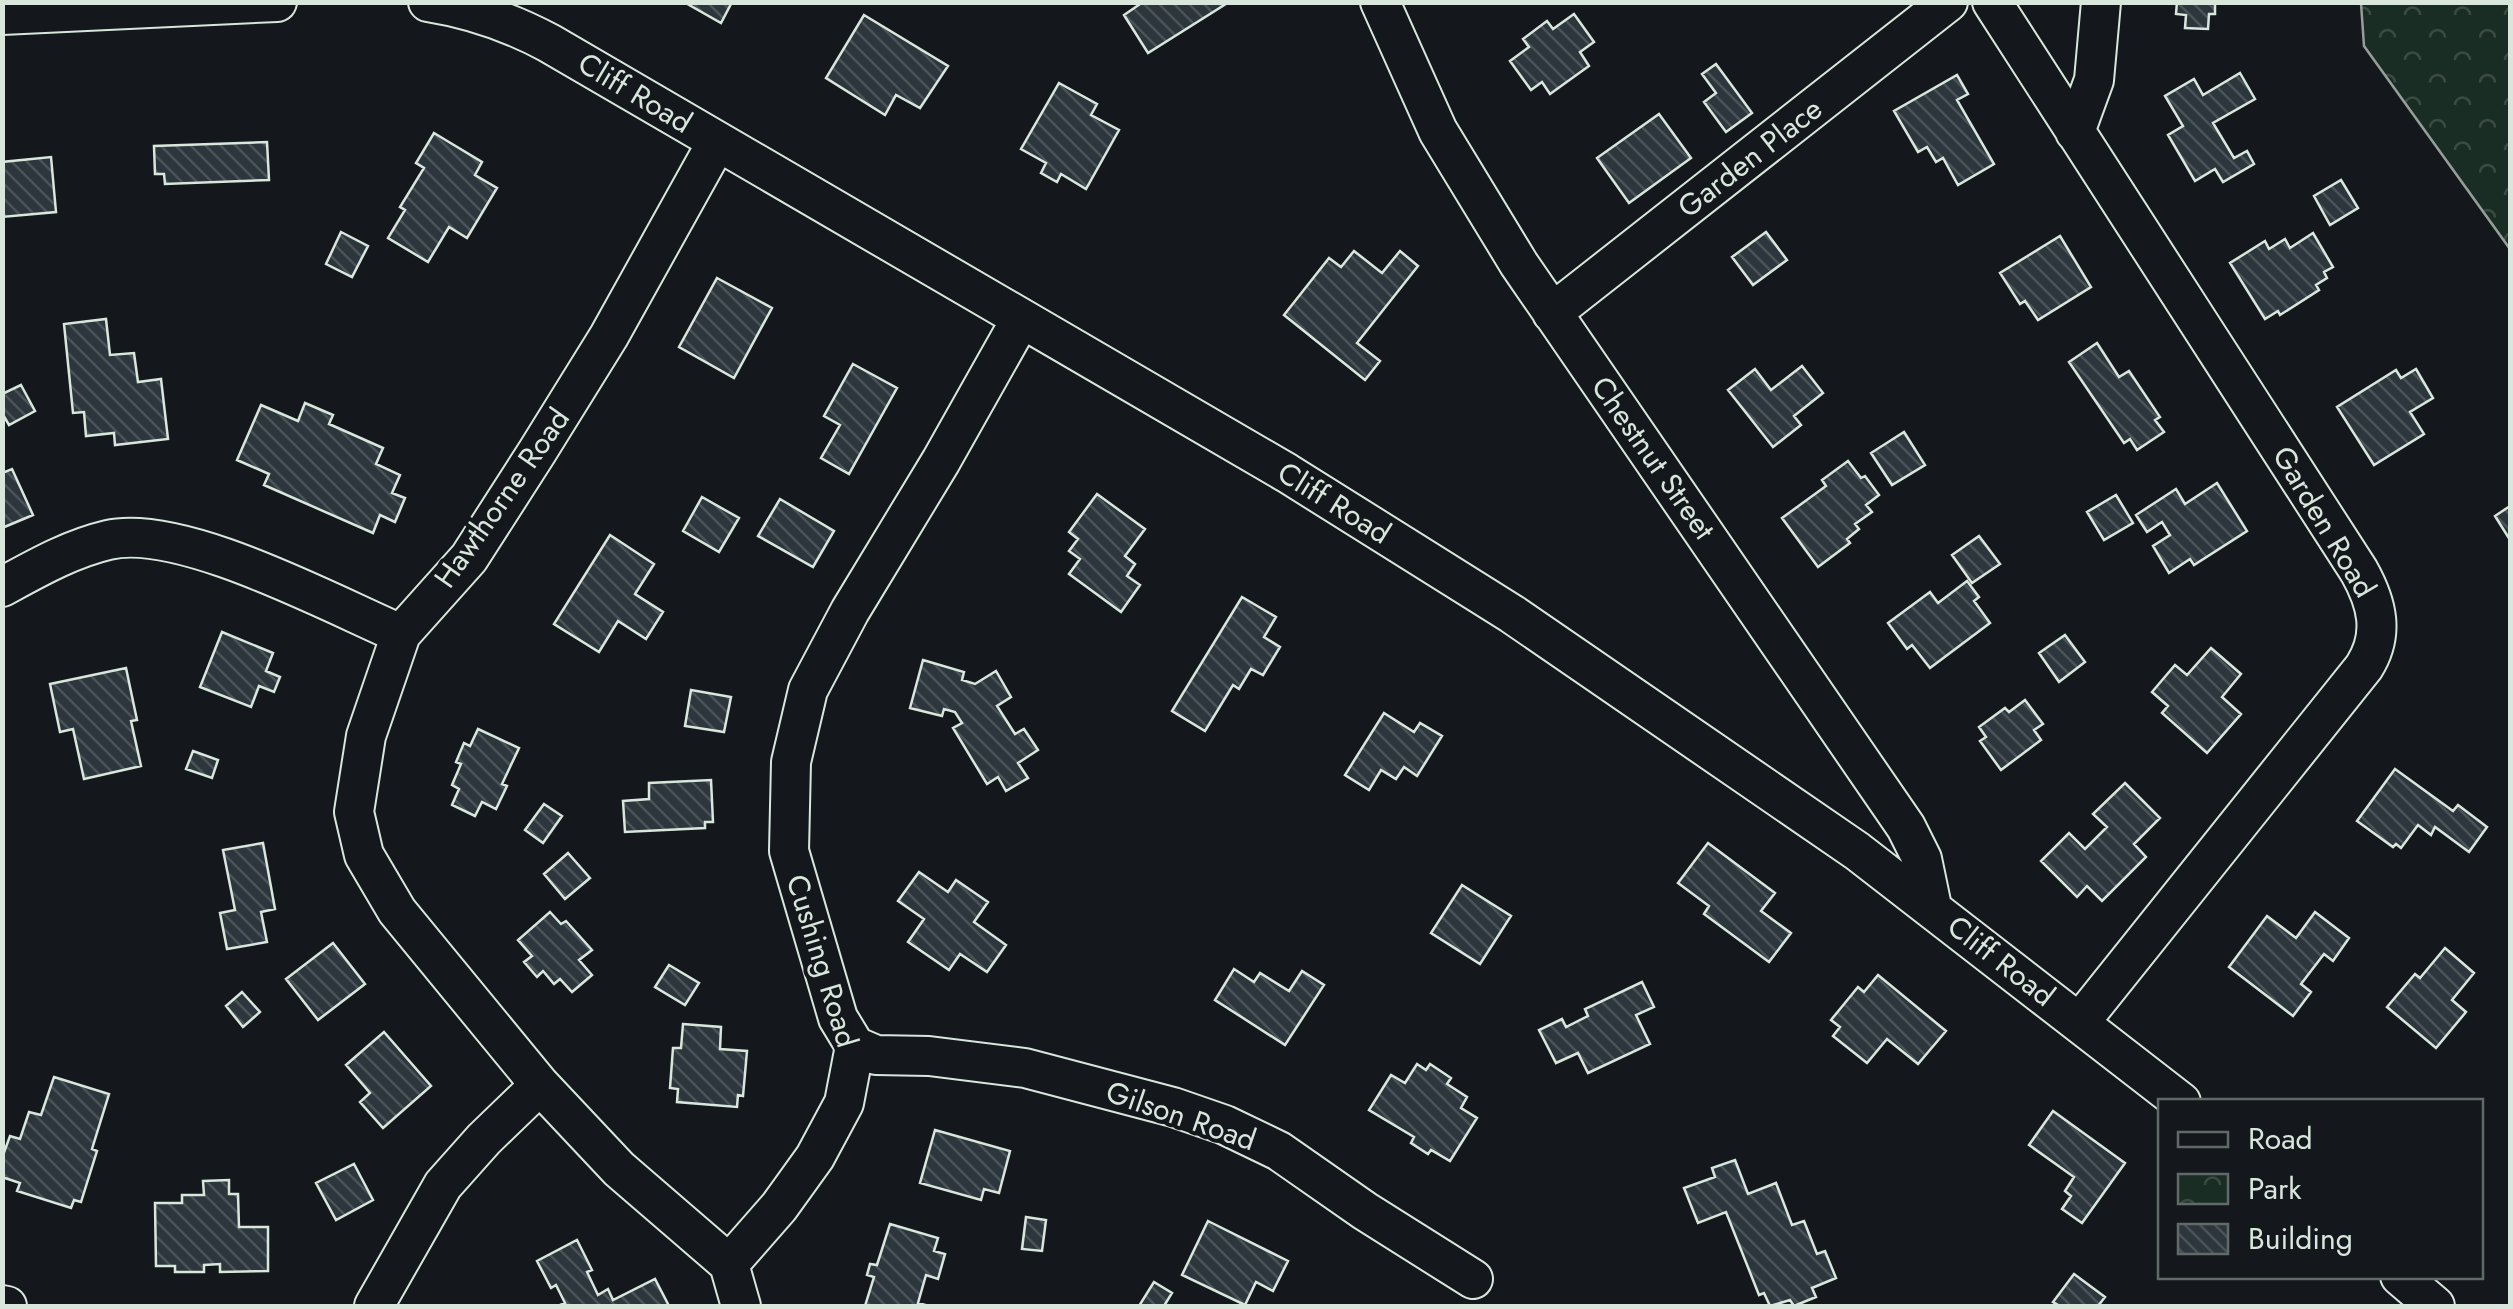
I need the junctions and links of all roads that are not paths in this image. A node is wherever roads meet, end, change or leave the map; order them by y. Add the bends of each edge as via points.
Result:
1 (277, 2) edge
2 (428, 2) edge
3 (1380, 2) edge
4 (1948, 2) edge
5 (1992, 2) edge
6 (2102, 2) edge
7 (2, 15) edge
8 (541, 19) edge
9 (2075, 132) junction
10 (717, 142) junction
11 (1552, 314) junction
12 (1021, 318) junction
13 (2, 587) edge
14 (401, 634) junction
15 (1932, 907) junction
16 (2080, 1022) junction
17 (855, 1046) junction
18 (540, 1086) junction
19 (2177, 1099) edge
20 (729, 1264) junction
21 (1473, 1278) dead end
22 (2403, 1279) edge
23 (374, 1306) edge
24 (741, 1306) edge
25 (2434, 1306) edge

1 - 7 street
2 - 8 street, Cliff Road
3 - 11 street, Chestnut Street via 1450,154
4 - 11 street, Garden Place
5 - 9 street, Garden Road
6 - 9 street via 2094,80
8 - 10 street, Cliff Road
9 - 16 street, Garden Road via 2359,571 2378,623 2364,667
10 - 12 street, Cliff Road
10 - 14 street, Hawthorne Road via 538,452 469,558
11 - 15 street, Chestnut Street via 1894,806 1922,859
12 - 15 street, Cliff Road via 1512,614
12 - 17 street, Cushing Road via 808,690 791,762 789,850 838,1018
13 - 14 street via 62,554 112,539 155,538 236,563
14 - 18 street via 366,736 354,812 364,855 396,912
15 - 16 street, Cliff Road
16 - 19 street, Cliff Road
17 - 20 street, Cushing Road via 844,1103 815,1157
17 - 21 street, Gilson Road via 876,1054 1025,1068 1225,1125 1280,1150
18 - 20 street via 620,1169
18 - 23 street via 443,1186
20 - 24 street
22 - 25 street

